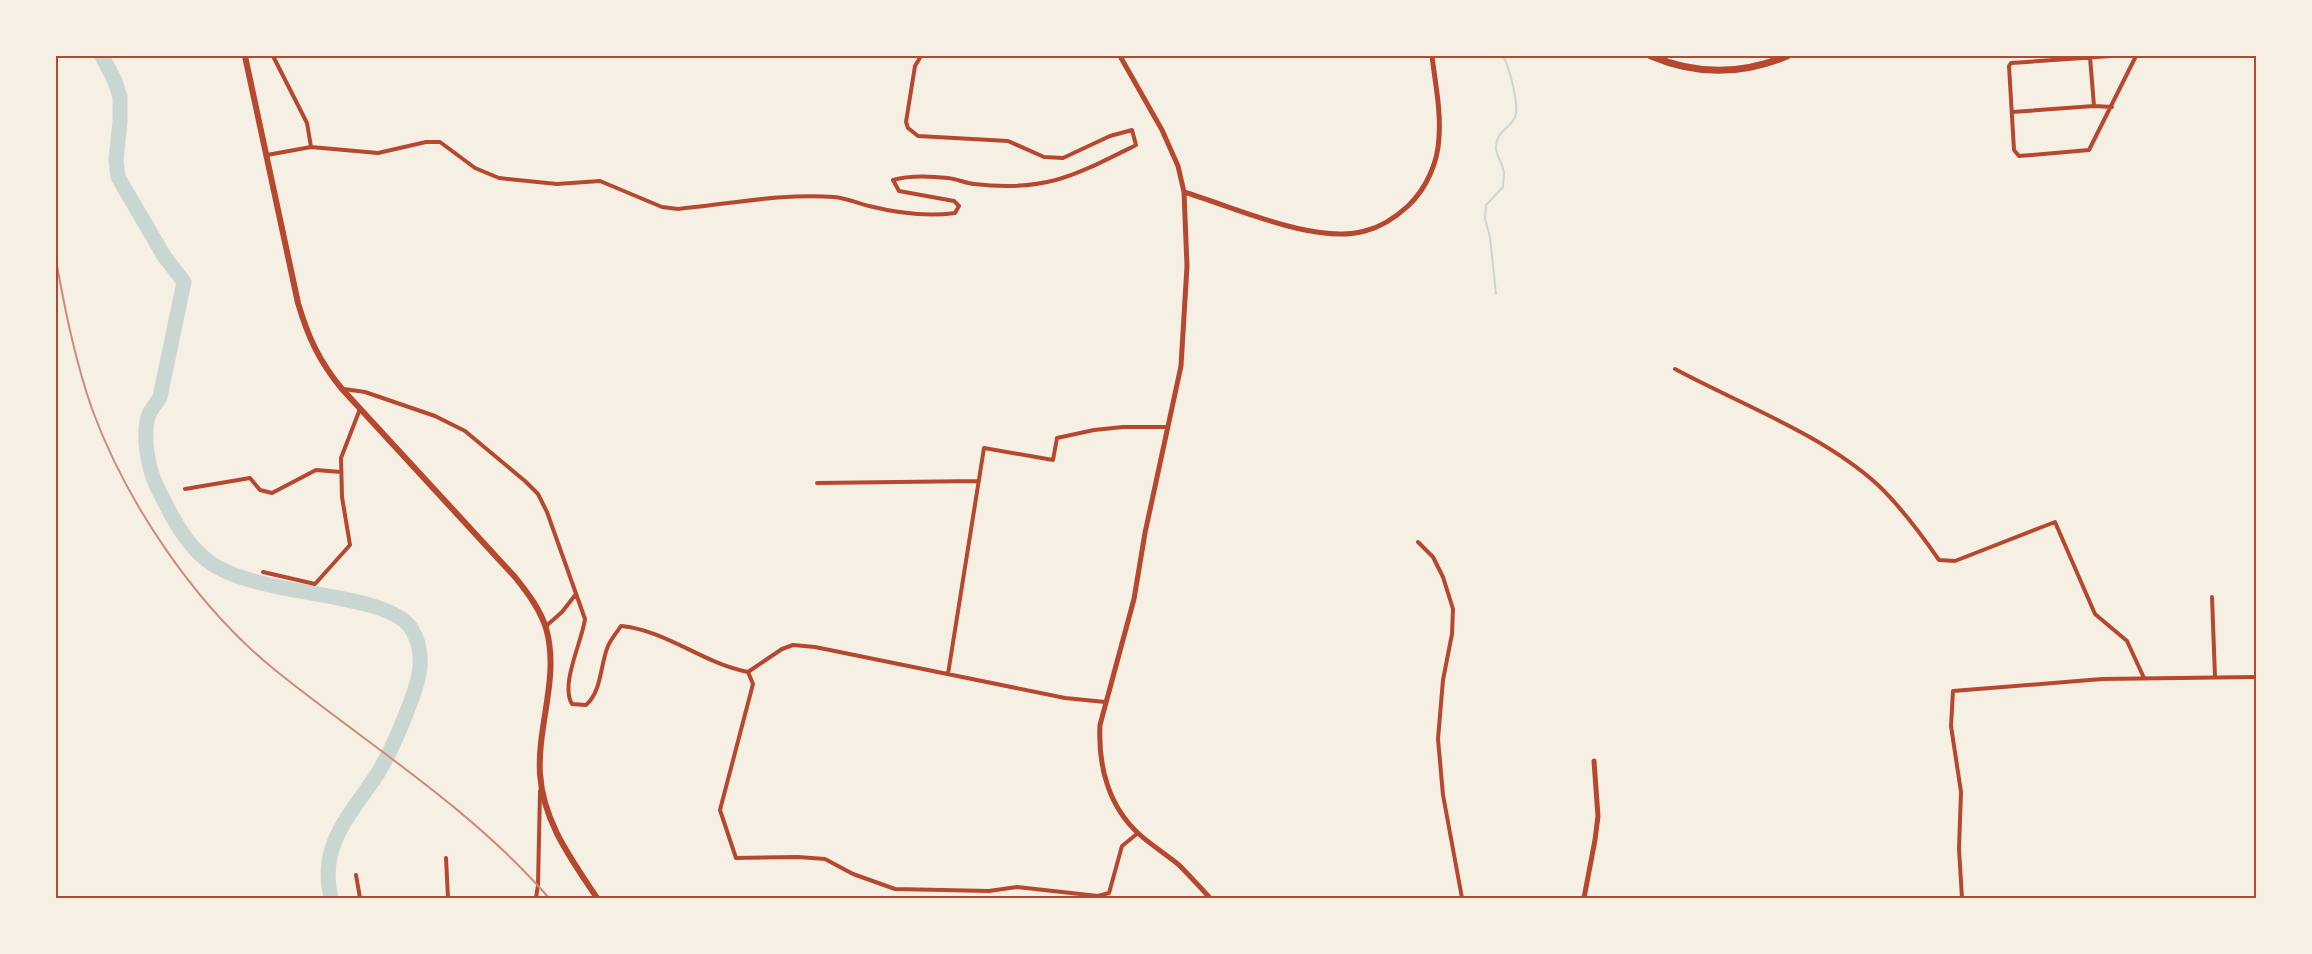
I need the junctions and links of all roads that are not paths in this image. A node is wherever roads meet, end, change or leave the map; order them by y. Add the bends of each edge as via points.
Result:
1 (245, 56) edge
2 (273, 56) edge
3 (921, 56) edge
4 (1120, 56) edge
5 (1432, 56) edge
6 (1651, 56) edge
7 (1787, 56) edge
8 (2111, 56) edge
9 (2136, 56) edge
10 (2090, 57) edge
11 (2094, 106) junction
12 (2112, 106) junction
13 (2012, 112) junction
14 (311, 147) junction
15 (267, 155) junction
16 (1185, 192) junction
17 (1675, 369) dead end
18 (342, 389) junction
19 (360, 409) junction
20 (1169, 427) junction
21 (341, 472) junction
22 (979, 481) junction
23 (817, 483) dead end
24 (185, 489) dead end
25 (1418, 542) dead end
26 (263, 572) dead end
27 (576, 594) junction
28 (2212, 597) dead end
29 (545, 627) junction
30 (748, 672) junction
31 (948, 674) junction
32 (2215, 677) junction
33 (2256, 677) edge
34 (2144, 678) junction
35 (1105, 702) junction
36 (1594, 761) dead end
37 (540, 775) junction
38 (1138, 833) junction
39 (446, 858) dead end
40 (356, 875) dead end
41 (360, 898) edge
42 (448, 898) edge
43 (536, 898) edge
44 (597, 898) edge
45 (1210, 898) edge
46 (1462, 898) edge
47 (1584, 898) edge
48 (1962, 898) edge

1 - 15 main road
2 - 14 street via 307,123
3 - 14 street via 915,66 906,122 918,136 1008,141 1044,157 1063,158 1132,130 1136,145 1070,177 1046,184 1024,187 973,184 948,178 893,180 899,191 954,201 959,206 955,213 944,214 886,211 835,197 803,196 670,208 600,181 557,184 499,178 475,168 440,142 378,153
4 - 16 street via 1173,151
5 - 16 street via 1439,137 1435,164 1415,199 1385,224 1343,234 1316,232
6 - 7 highway via 1707,71 1768,64
8 - 10 street
9 - 12 street
10 - 11 street
10 - 13 street via 2011,63
11 - 12 street
11 - 13 street
12 - 13 street via 2090,150 2019,156 2014,150
14 - 15 street
15 - 18 main road via 307,334 325,368
16 - 20 street via 1187,266 1181,366
17 - 34 street via 1850,463 1878,486 1921,533 1939,560 1955,561 2055,522 2095,614 2127,641
18 - 19 main road
18 - 27 street via 365,392 466,431 525,481 538,494 547,512
19 - 21 street via 341,458
19 - 29 main road via 515,577 533,601
20 - 22 street via 1123,427 1058,438 1053,460 984,448
20 - 35 street via 1131,609
21 - 24 street via 316,470 272,493 260,490 250,478
21 - 26 street via 350,545 315,584
22 - 23 street
22 - 31 street
25 - 46 street via 1433,557 1453,609 1438,739 1443,795
27 - 29 street
27 - 30 street via 585,619 568,683 567,696 572,704 586,705 591,701 607,647 621,626 639,627
28 - 32 street
29 - 37 main road via 551,678
30 - 31 street via 793,645
30 - 38 street via 753,684 720,810 736,858 825,859 895,889 989,891 1017,887 1098,896 1109,893 1122,846
31 - 35 street via 1065,698
32 - 33 street
32 - 34 street
34 - 48 street via 1953,691 1951,726 1961,792
35 - 38 street via 1099,735 1102,770 1123,816
36 - 47 street via 1598,816
37 - 43 street
37 - 44 main road via 547,812 559,839
38 - 45 street via 1177,863
39 - 42 street
40 - 41 street

